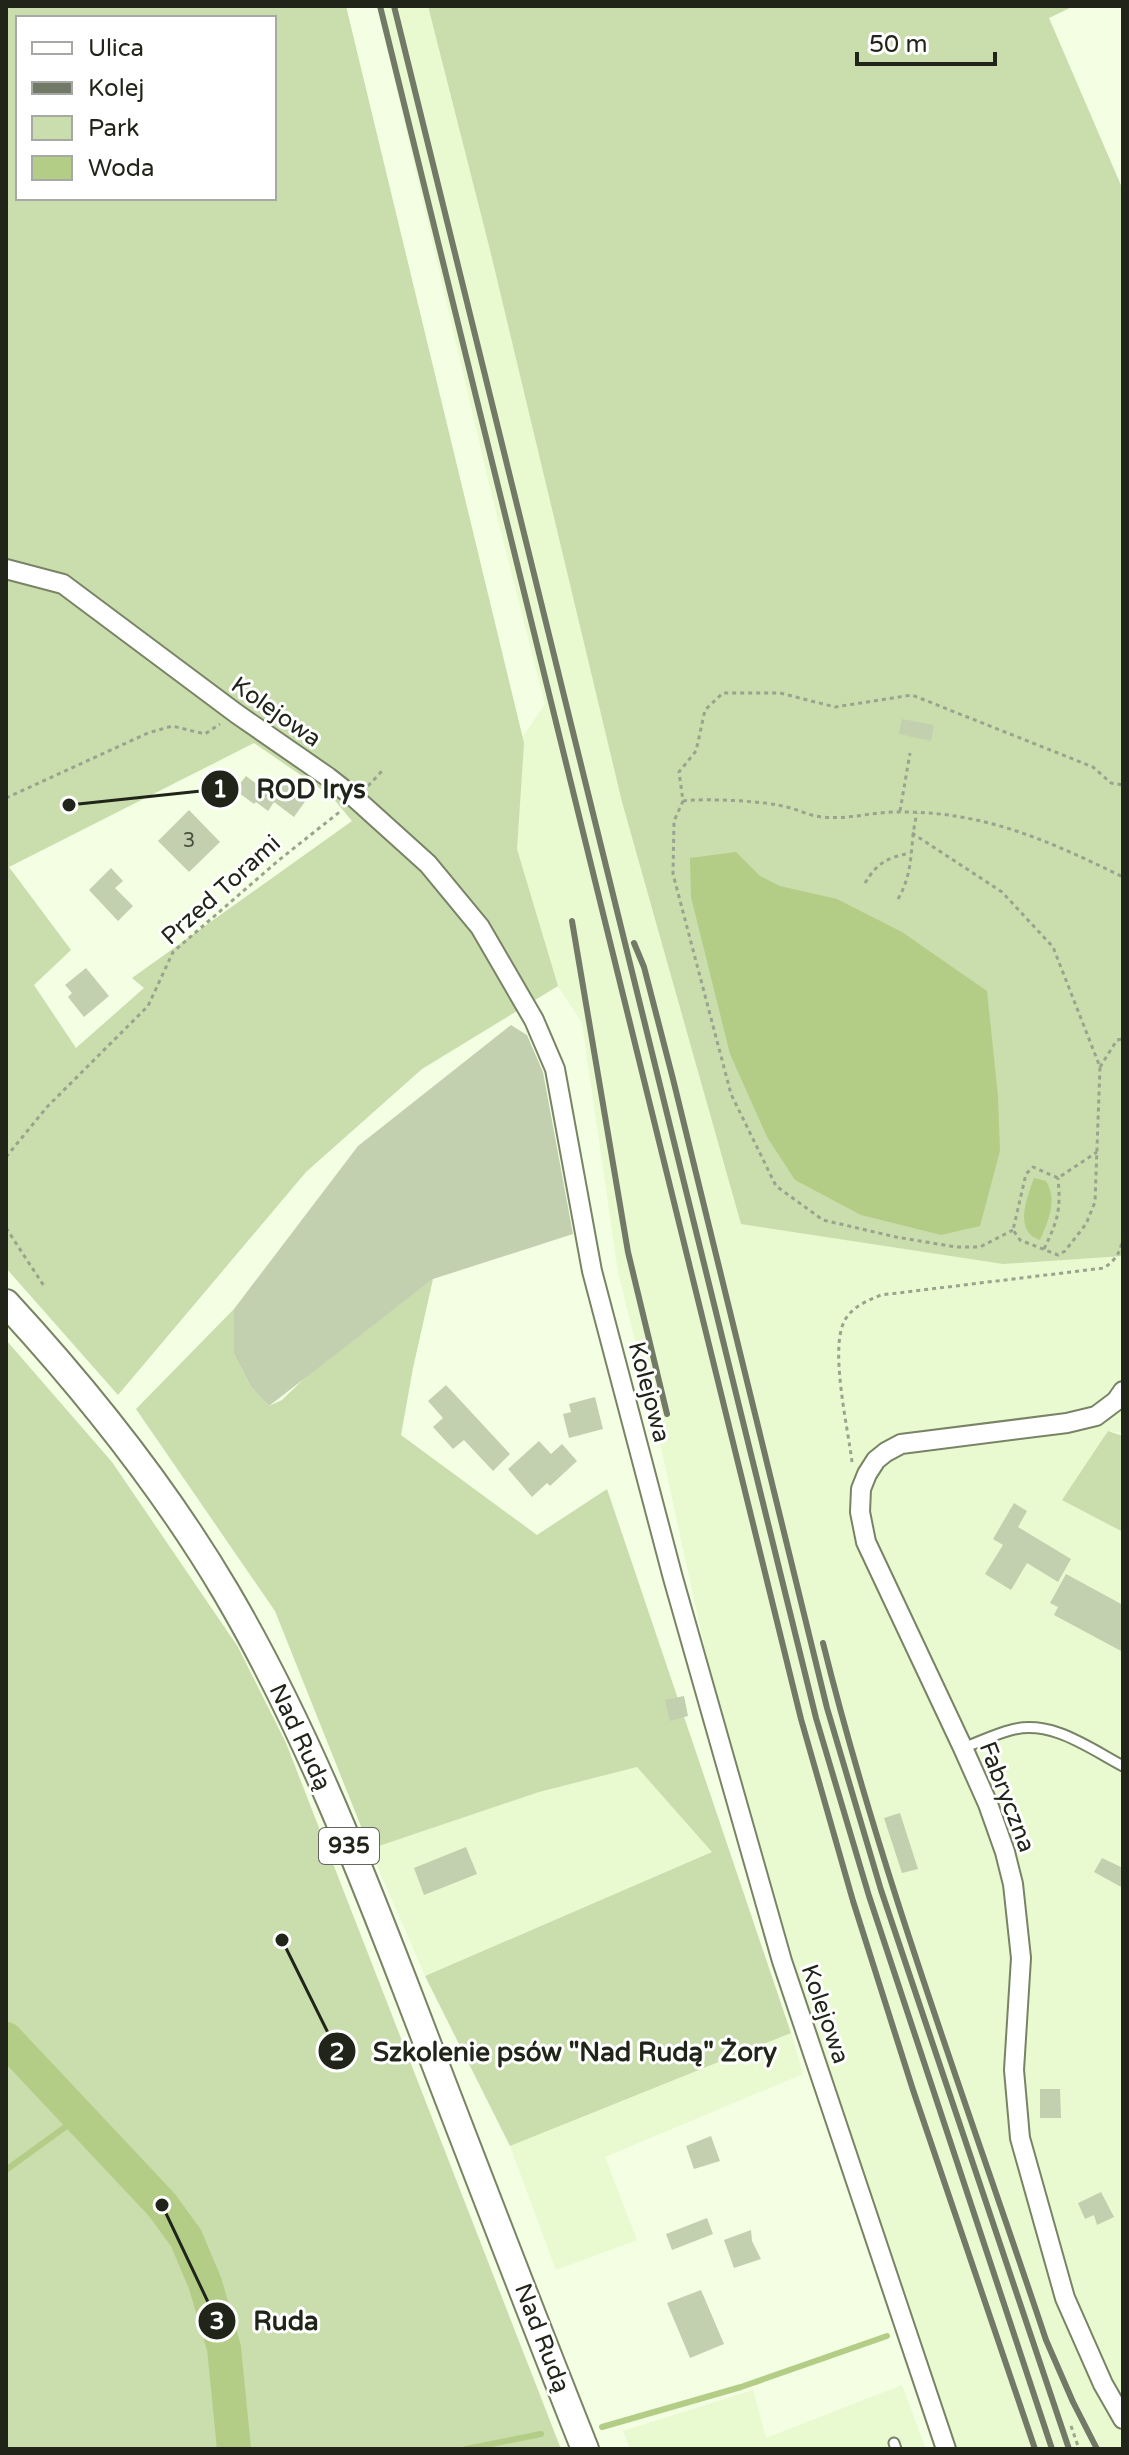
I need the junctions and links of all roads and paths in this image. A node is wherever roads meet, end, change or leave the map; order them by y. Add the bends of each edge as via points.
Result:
1 (6, 569) edge
2 (237, 714) junction
3 (910, 753) dead end
4 (382, 771) dead end
5 (1123, 785) edge
6 (6, 798) edge
7 (356, 799) junction
8 (683, 801) junction
9 (900, 811) junction
10 (917, 813) junction
11 (912, 833) junction
12 (910, 853) junction
13 (1123, 877) edge
14 (865, 883) dead end
15 (898, 899) dead end
16 (1123, 1039) edge
17 (1100, 1067) junction
18 (1097, 1152) junction
19 (6, 1157) edge
20 (1058, 1178) junction
21 (6, 1228) edge
22 (1013, 1230) junction
23 (1044, 1249) junction
24 (44, 1286) dead end
25 (6, 1303) edge
26 (1123, 1391) edge
27 (963, 1748) junction
28 (1123, 1766) edge
29 (1123, 2419) edge
30 (1071, 2426) dead end
31 (943, 2448) edge
32 (585, 2449) edge
33 (1079, 2449) edge

1 - 2 street, Kolejowa via 63,584
2 - 6 path via 205,734 172,726 148,733
2 - 7 street, Kolejowa
3 - 9 path
4 - 7 path, Przed Torami
5 - 8 path via 1111,783 1093,767 912,695 835,707 780,693 723,693 705,710 696,751 679,772
7 - 19 path, Przed Torami via 173,952 148,1006 47,1107
7 - 31 street, Kolejowa via 428,864 480,927 534,1020 555,1069 592,1271 673,1578 782,1961
8 - 9 path via 784,806 838,818
8 - 22 path via 674,821 673,874 731,1094 776,1186 823,1220 896,1237 980,1247
9 - 10 path
10 - 11 path
10 - 13 path via 982,820 1028,833
11 - 12 path
11 - 17 path via 1002,892 1053,947
12 - 14 path via 875,866
12 - 15 path via 911,867
16 - 17 path via 1117,1040
17 - 18 path
18 - 20 path
18 - 23 path via 1095,1202 1086,1224 1065,1251 1058,1255
20 - 22 path via 1033,1167 1026,1174
20 - 23 path via 1060,1205
21 - 24 path
22 - 23 path via 1020,1240
25 - 32 main road, Nad Rudą / 935 via 83,1390 168,1502 226,1592 279,1690 350,1847
26 - 27 street, Fabryczna via 1096,1416 1067,1423 901,1444 876,1460 867,1474 859,1504 866,1542
27 - 28 lane via 1012,1729 1038,1727
27 - 29 street, Fabryczna via 1000,1835 1013,1884 1021,1958 1014,2070 1020,2138 1065,2298
30 - 33 path

